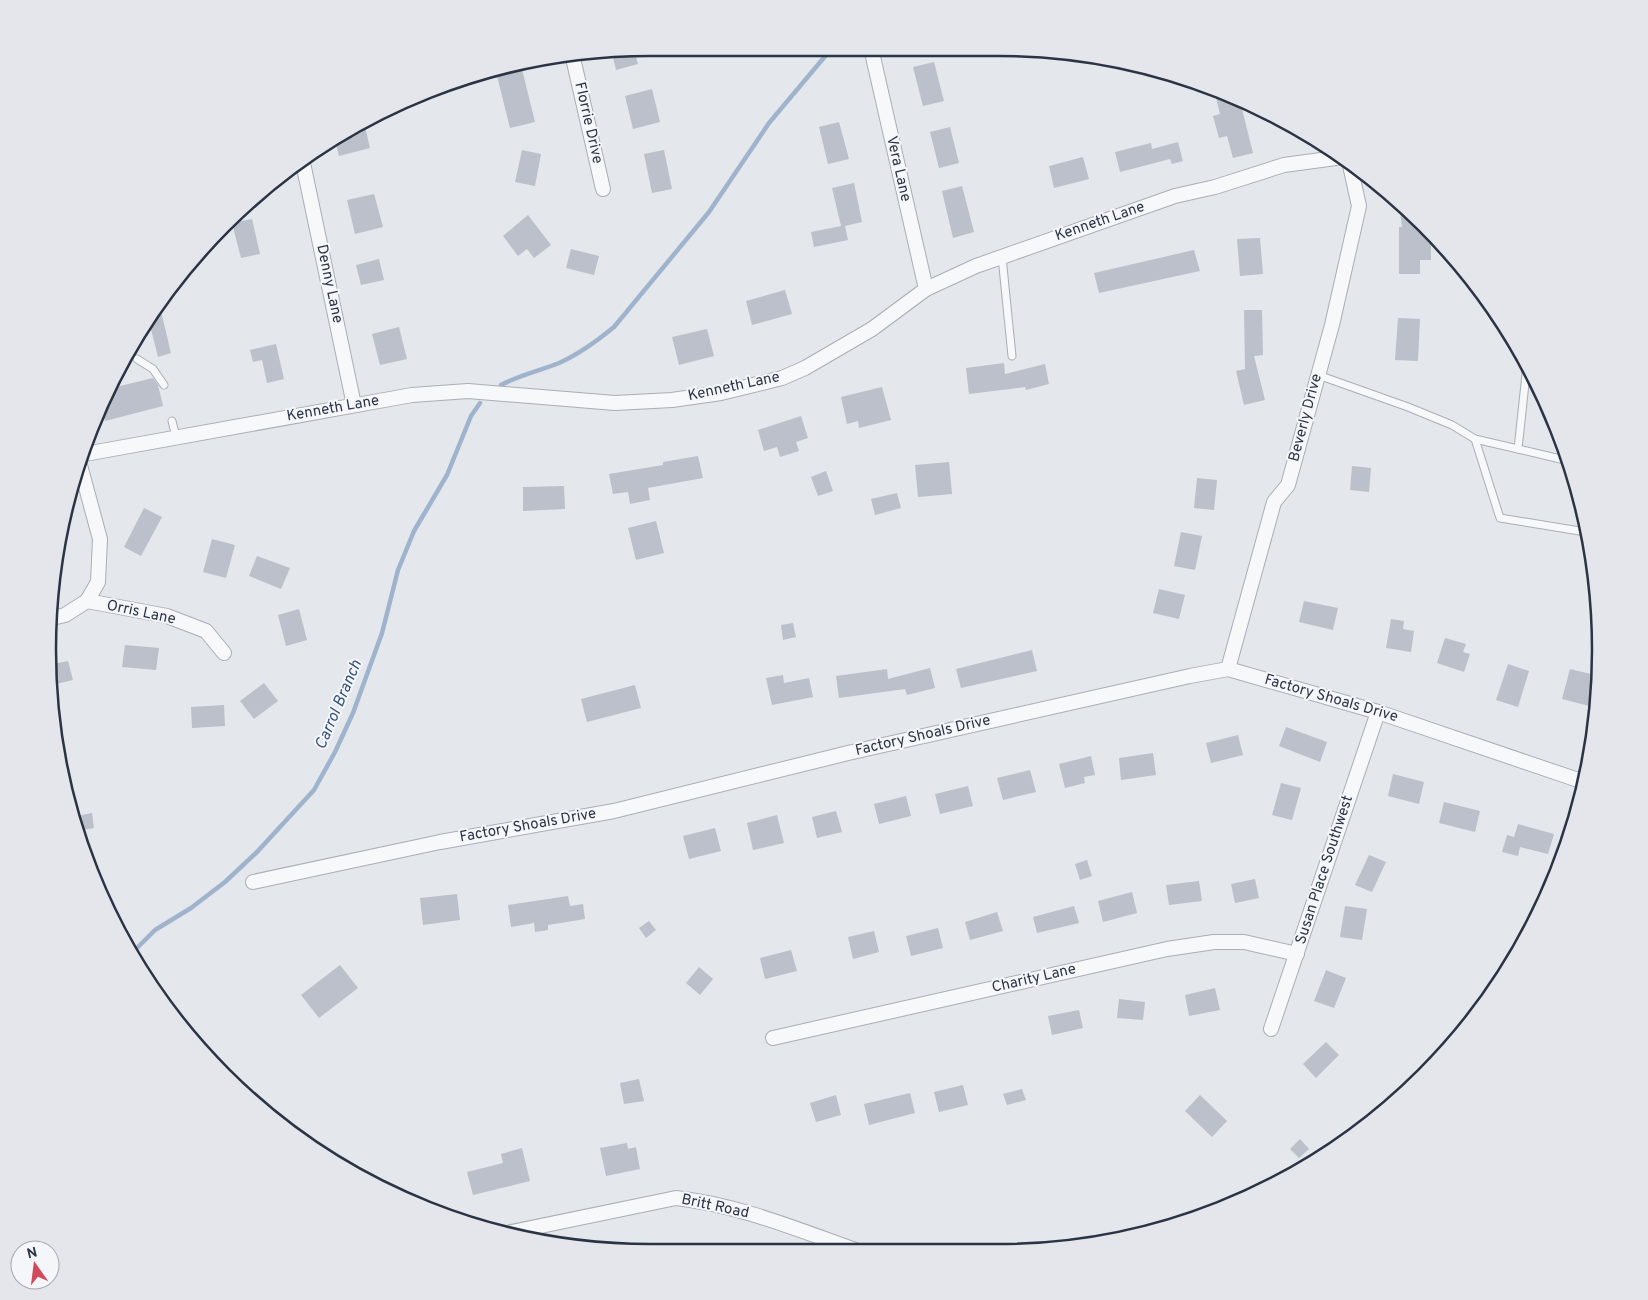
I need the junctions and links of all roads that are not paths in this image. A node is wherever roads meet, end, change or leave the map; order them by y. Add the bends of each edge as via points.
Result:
1 (873, 56) edge
2 (574, 61) edge
3 (1331, 159) edge
4 (304, 168) edge
5 (1352, 174) edge
6 (603, 189) dead end
7 (1002, 257) junction
8 (926, 289) junction
9 (1012, 356) dead end
10 (136, 359) dead end
11 (1318, 375) junction
12 (1526, 377) edge
13 (164, 385) dead end
14 (354, 404) junction
15 (172, 421) dead end
16 (176, 438) junction
17 (1475, 439) junction
18 (1518, 449) junction
19 (90, 453) edge
20 (1560, 459) edge
21 (83, 475) edge
22 (1579, 531) edge
23 (87, 601) junction
24 (58, 617) edge
25 (224, 652) dead end
26 (1228, 669) junction
27 (1378, 712) junction
28 (1577, 780) edge
29 (253, 882) dead end
30 (1297, 954) junction
31 (1271, 1029) dead end
32 (772, 1038) dead end
33 (523, 1230) edge
34 (838, 1244) edge

1 - 8 street, Vera Lane
2 - 6 street, Florrie Drive
3 - 7 street, Kenneth Lane via 1284,165 1175,196
4 - 14 street, Denny Lane
5 - 11 street, Beverly Drive via 1359,206
7 - 8 street, Kenneth Lane
7 - 9 lane
8 - 14 street, Kenneth Lane via 872,329 805,368 782,378 722,392 672,400 615,403 468,391
10 - 13 lane via 154,369
11 - 17 lane via 1408,407 1452,425
11 - 26 street, Beverly Drive via 1288,485 1274,502
12 - 18 lane
14 - 16 street, Kenneth Lane
15 - 16 lane
16 - 19 street, Kenneth Lane
17 - 18 lane
17 - 22 lane via 1500,518
18 - 20 lane
21 - 23 street via 100,540 98,582
23 - 24 street, Orris Lane
23 - 25 street, Orris Lane via 175,619 206,631
26 - 27 street, Factory Shoals Drive
26 - 29 street, Factory Shoals Drive via 848,752 614,811 440,842
27 - 28 street, Factory Shoals Drive
27 - 30 street, Susan Place Southwest
30 - 31 street, Susan Place Southwest
30 - 32 street, Charity Lane via 1244,942 1214,942 1167,949
33 - 34 street, Britt Road via 676,1198 752,1214

